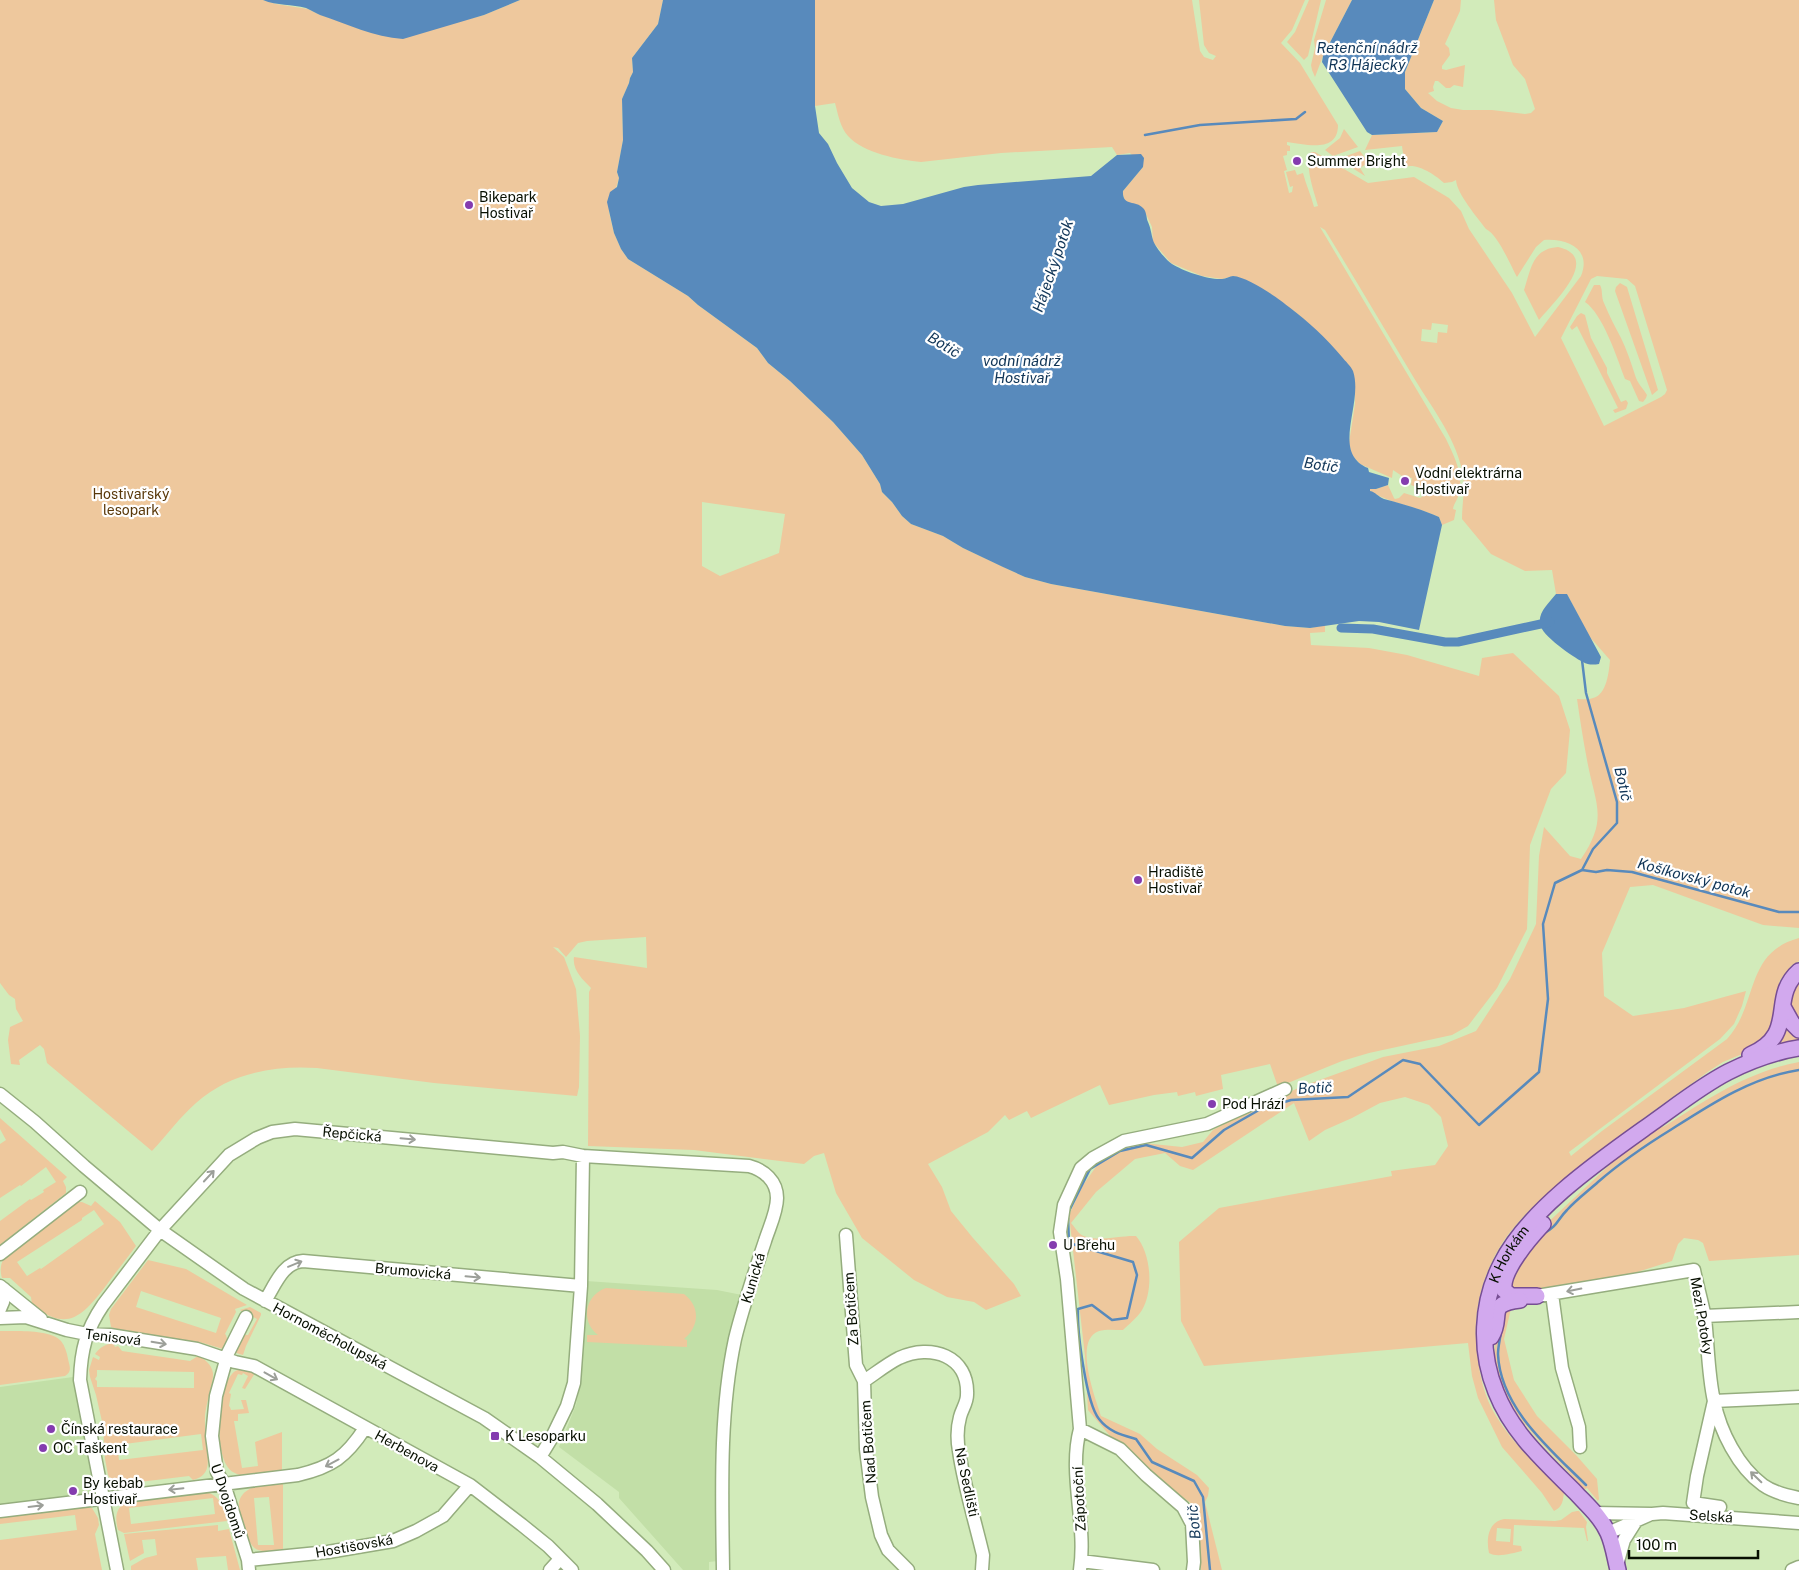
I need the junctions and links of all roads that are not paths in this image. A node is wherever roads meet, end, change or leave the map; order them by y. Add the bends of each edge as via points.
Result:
1 (1799, 971) edge
2 (1783, 1007) junction
3 (1799, 1030) edge
4 (1799, 1048) edge
5 (1727, 1073) junction
6 (1286, 1089) dead end
7 (0, 1094) edge
8 (583, 1156) junction
9 (80, 1192) dead end
10 (1561, 1194) junction
11 (160, 1230) junction
12 (846, 1235) dead end
13 (0, 1254) edge
14 (580, 1286) junction
15 (2, 1287) edge
16 (1540, 1296) junction
17 (265, 1301) junction
18 (0, 1309) edge
19 (1799, 1312) edge
20 (1704, 1316) junction
21 (246, 1317) dead end
22 (0, 1318) edge
23 (51, 1325) junction
24 (87, 1334) junction
25 (1485, 1346) junction
26 (934, 1352) joint
27 (226, 1359) junction
28 (864, 1381) junction
29 (1799, 1397) edge
30 (1714, 1401) junction
31 (365, 1428) junction
32 (1080, 1429) junction
33 (1580, 1447) dead end
34 (540, 1457) junction
35 (224, 1484) junction
36 (470, 1486) junction
37 (103, 1498) junction
38 (1799, 1498) edge
39 (1720, 1507) dead end
40 (0, 1510) edge
41 (1594, 1513) junction
42 (1652, 1514) junction
43 (1636, 1521) junction
44 (1799, 1523) edge
45 (1608, 1534) junction
46 (560, 1558) junction
47 (249, 1565) edge
48 (1081, 1565) edge
49 (1617, 1567) edge
50 (1799, 1567) edge
51 (117, 1570) edge
52 (550, 1570) edge
53 (572, 1570) edge
54 (664, 1570) edge
55 (723, 1570) edge
56 (908, 1570) edge
57 (982, 1570) edge
58 (1153, 1570) edge
59 (1193, 1570) edge
60 (1792, 1570) edge

1 - 2 main road via 1785,990
2 - 3 main road
2 - 5 main road via 1779,1028 1771,1042
4 - 5 main road, K Horkám
5 - 10 main road, K Horkám via 1601,1160
6 - 32 street via 1207,1124 1124,1141 1081,1168 1064,1205 1060,1232
7 - 11 street, Hornoměcholupská
11 -> 8 street, Řepčická via 229,1154 257,1138 280,1130
8 - 14 street
8 - 55 street, Kunická via 749,1166 766,1174 775,1187 776,1204 745,1302 728,1382 722,1509
9 - 13 street
10 - 16 main road via 1555,1211 1521,1251 1504,1281 1508,1295
10 - 25 main road, K Horkám via 1532,1220 1501,1263 1488,1301
11 - 17 street, Hornoměcholupská
11 - 24 street, Řepčická via 94,1317
12 - 28 street, Za Botičem via 856,1365
17 -> 14 street, Brumovická via 285,1269 303,1261
14 - 34 street via 573,1390
15 - 18 street
15 - 23 street
20 -> 16 street, Mezi Potoky via 1694,1270
16 - 25 main road via 1500,1306 1494,1331
16 - 33 street via 1579,1426
17 - 34 street, Hornoměcholupská via 484,1418
19 - 20 street
20 - 30 street, Mezi Potoky
21 - 27 street, U Dvojdomů
22 - 23 street, Tenisová via 26,1317
23 - 24 street, Tenisová
24 -> 27 street, Tenisová via 197,1349
24 - 37 street, Řepčická via 80,1380
25 - 41 main road, K Horkám via 1494,1389 1516,1430
26 - 28 street, Nad Botičem via 912,1353
26 - 57 street, Na Sedlišti via 952,1359 964,1372 966,1380 967,1397 960,1416 959,1452 982,1556
27 -> 31 street, Herbenova via 254,1366
27 - 35 street, U Dvojdomů via 216,1396 212,1436 217,1472
28 - 56 street, Nad Botičem via 866,1449 874,1507 888,1550
29 - 30 street
38 -> 30 street, Mezi Potoky via 1766,1486 1744,1466 1723,1429
30 - 39 street, Mezi Potoky via 1694,1503
31 -> 35 street via 351,1448 325,1466 290,1477
31 - 36 street, Herbenova
32 - 48 street, Zápotoční via 1076,1448
32 - 59 street via 1120,1449 1183,1507 1192,1524
34 - 54 street, Hornoměcholupská via 597,1504
35 -> 37 street
35 - 47 street, U Dvojdomů
36 - 46 street, Herbenova
36 - 47 street, Hostišovská via 443,1516 416,1532 393,1540
40 -> 37 street
37 - 51 street, Řepčická
41 - 42 street, Selská
41 - 45 main road, K Horkám
42 - 43 street, Selská
42 - 44 street, Selská
43 - 45 street, Selská
43 - 49 street via 1624,1540
45 - 49 main road, K Horkám
46 - 52 street
46 - 53 street, Herbenova
48 - 58 street
50 - 60 street

